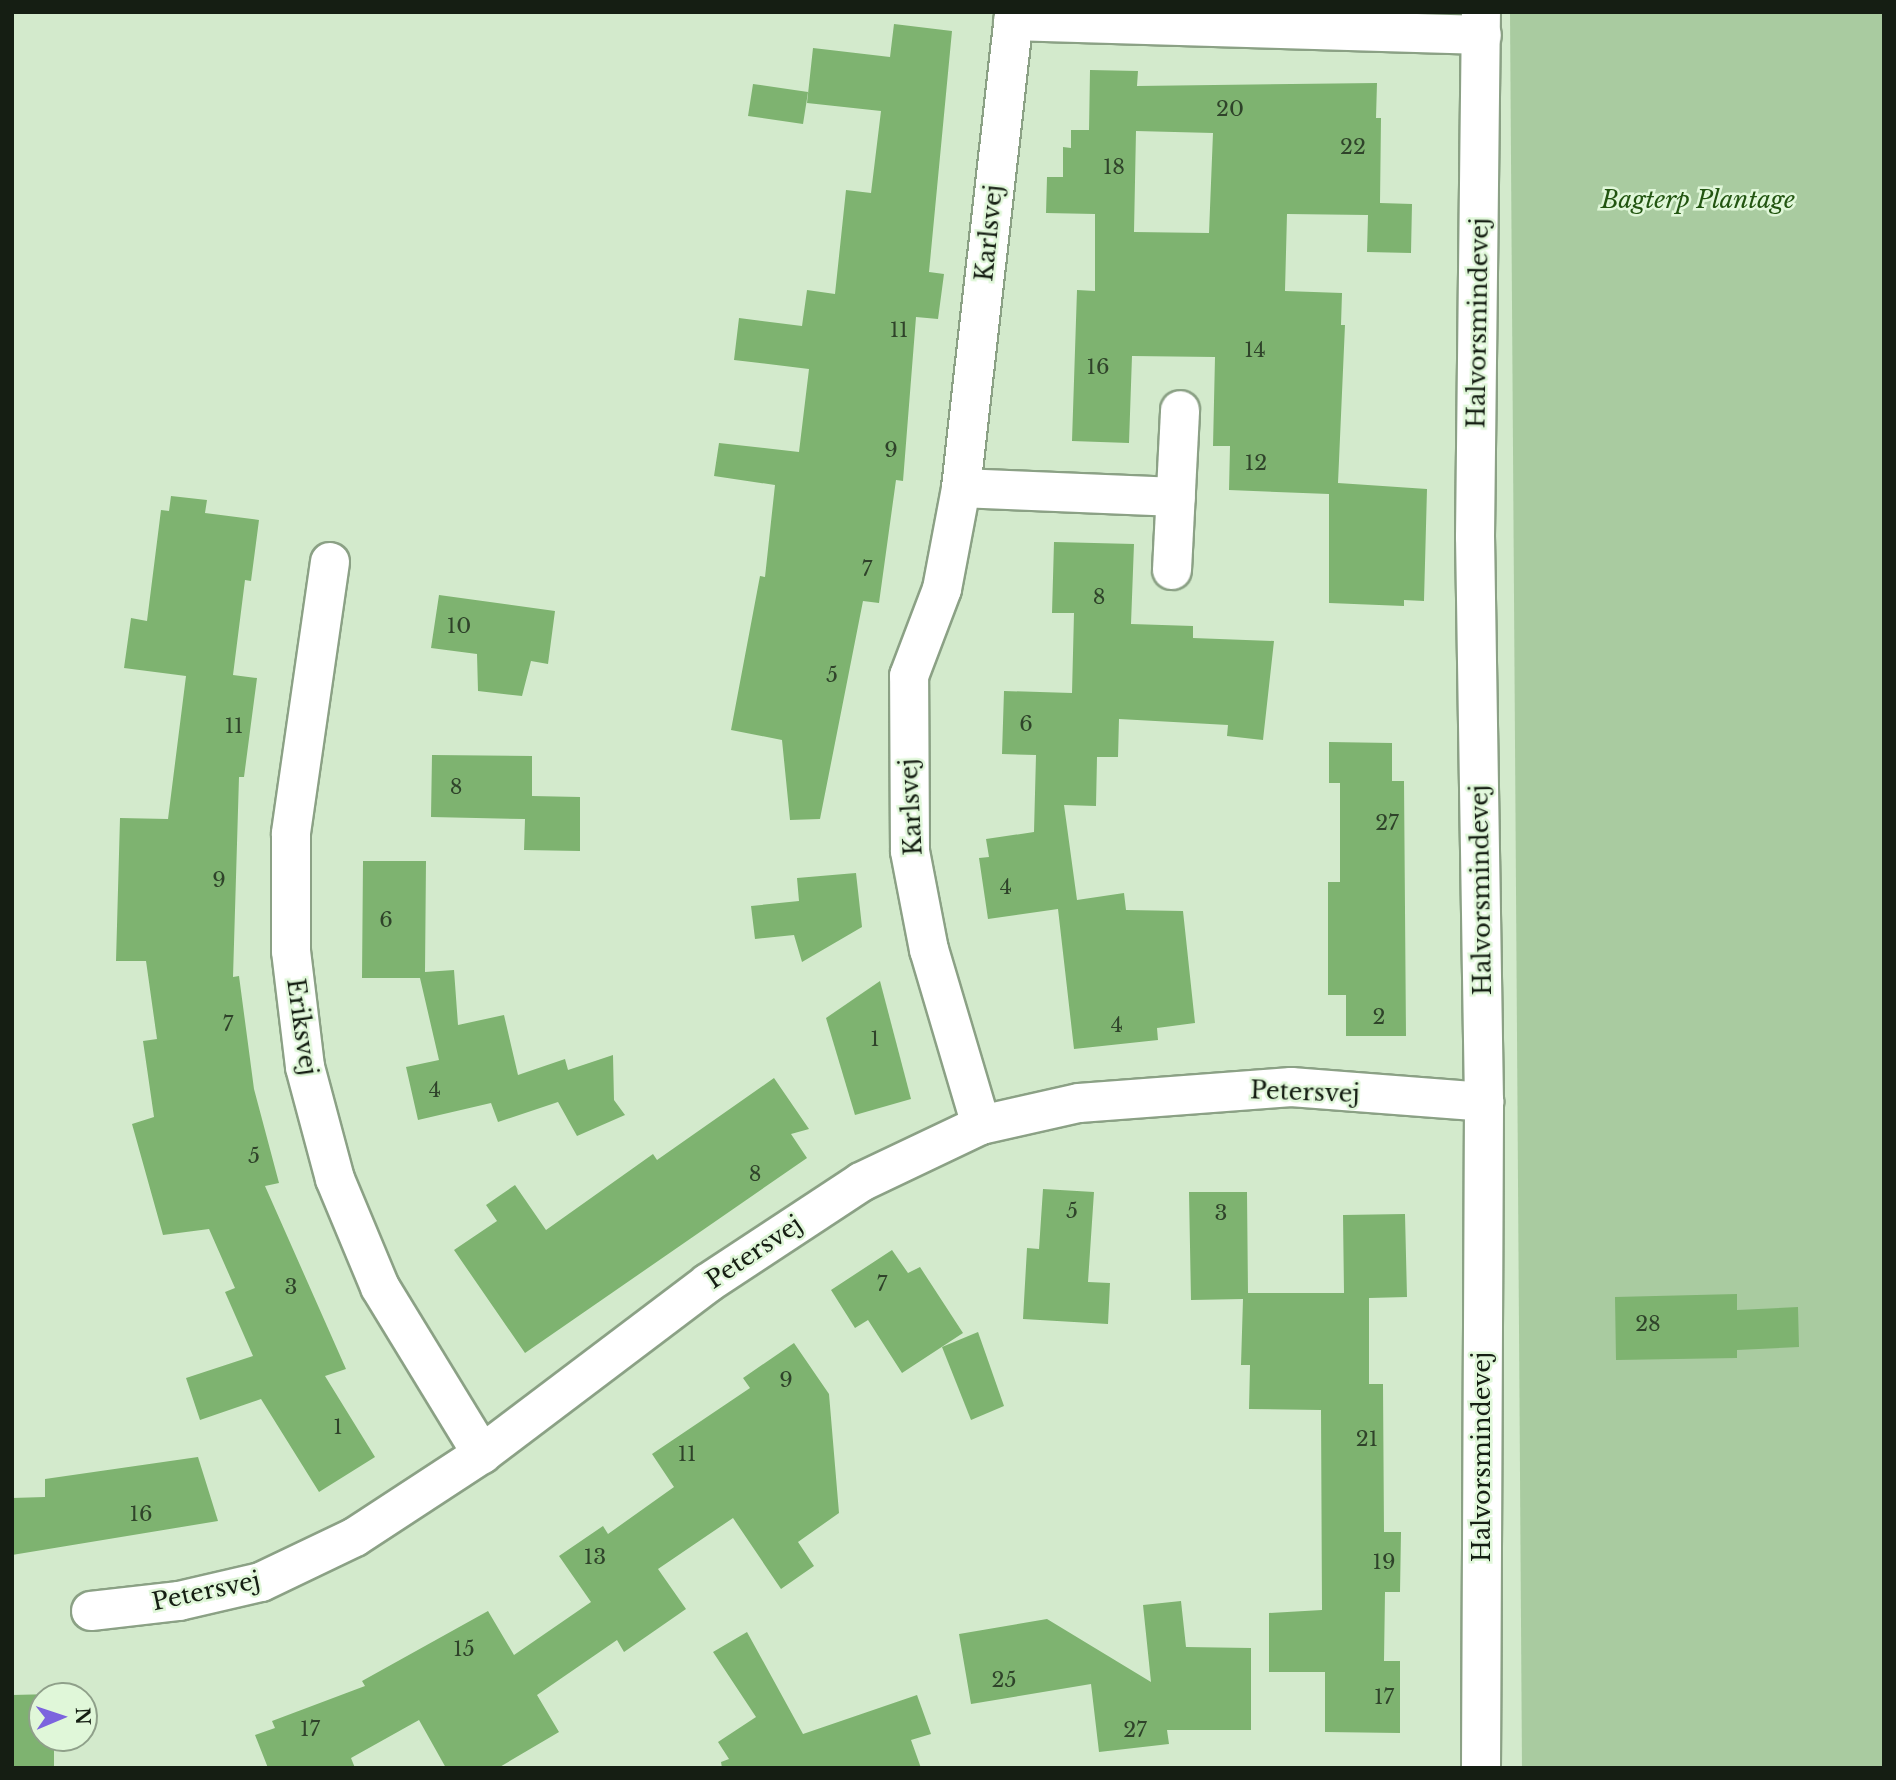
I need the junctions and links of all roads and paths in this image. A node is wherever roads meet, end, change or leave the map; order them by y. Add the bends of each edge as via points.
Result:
1 (1014, 17) edge
2 (1481, 24) edge
3 (1180, 410) dead end
4 (961, 488) junction
5 (1176, 497) junction
6 (330, 562) dead end
7 (1172, 570) dead end
8 (1484, 1102) junction
9 (981, 1125) junction
10 (482, 1454) junction
11 (91, 1611) dead end
12 (1481, 1768) edge

1 - 2 street, Karlsvej
1 - 4 street, Karlsvej
2 - 8 street, Halvorsmindevej via 1475,537
3 - 5 street
4 - 5 street
4 - 9 street, Karlsvej via 942,589 909,676 908,789 911,851 929,950
5 - 7 street
6 - 10 street, Eriksvej via 291,834 291,951 305,1067 335,1179 380,1287
8 - 9 street, Petersvej via 1278,1088 1079,1103
8 - 12 street, Halvorsmindevej
9 - 10 street, Petersvej via 861,1182 708,1283
10 - 11 street, Petersvej via 355,1537 261,1582 179,1601

